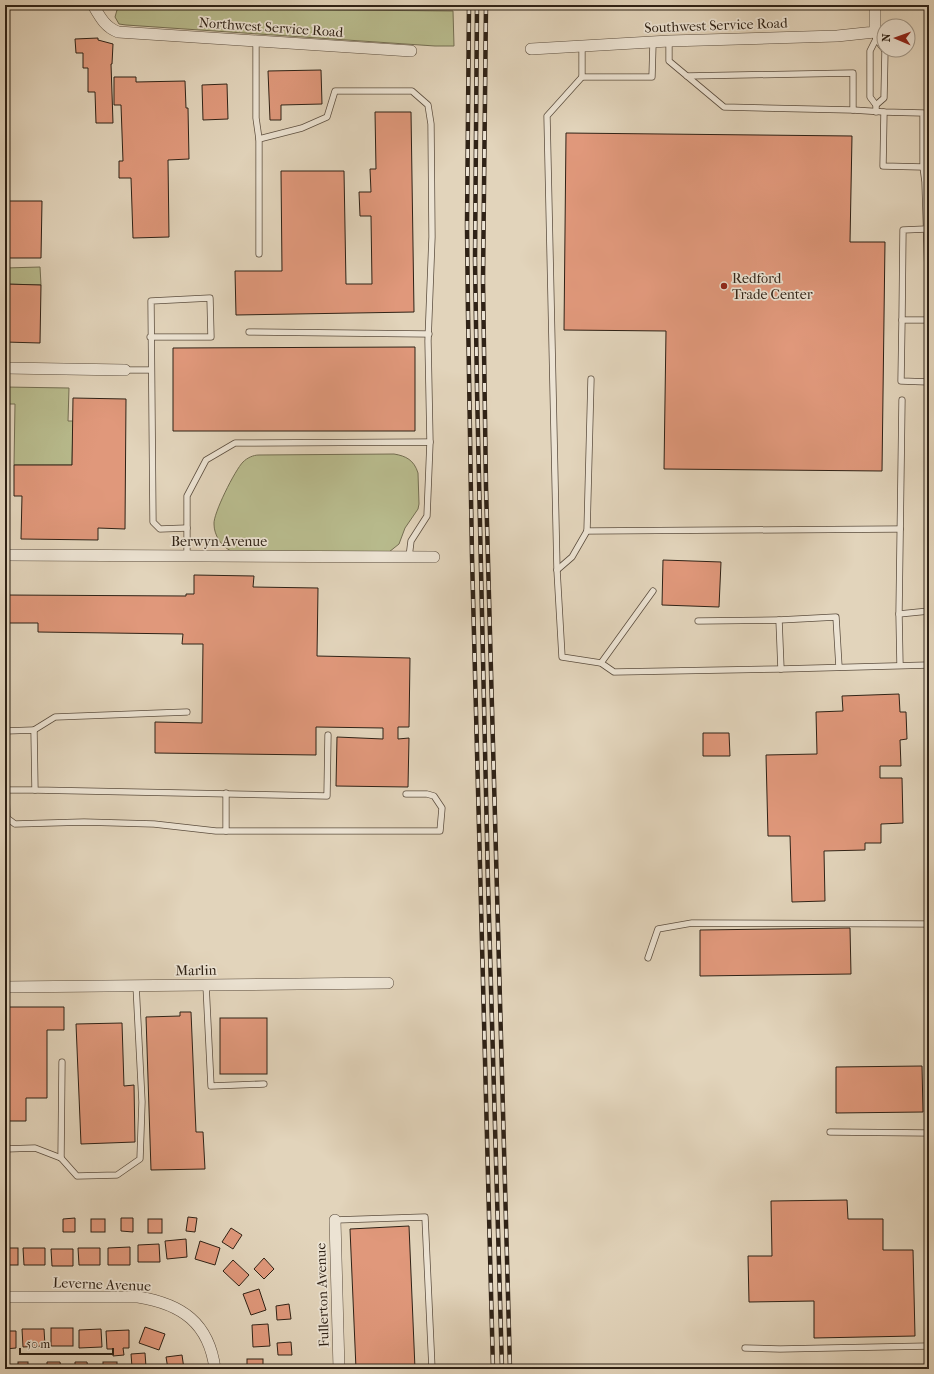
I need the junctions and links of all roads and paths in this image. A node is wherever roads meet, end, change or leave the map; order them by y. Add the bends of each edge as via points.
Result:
1 (93, 5) edge
2 (875, 5) edge
3 (875, 35) junction
4 (256, 41) junction
5 (669, 41) junction
6 (653, 42) junction
7 (582, 46) junction
8 (532, 49) dead end
9 (411, 51) dead end
10 (884, 58) edge
11 (687, 76) junction
12 (582, 77) junction
13 (876, 109) junction
14 (853, 110) junction
15 (884, 112) junction
16 (260, 139) junction
17 (923, 167) junction
18 (926, 229) junction
19 (259, 254) dead end
20 (929, 311) edge
21 (902, 320) junction
22 (929, 320) edge
23 (249, 332) dead end
24 (429, 334) junction
25 (150, 337) junction
26 (5, 368) edge
27 (125, 370) joint
28 (151, 370) junction
29 (591, 379) dead end
30 (929, 382) edge
31 (902, 400) dead end
32 (430, 442) junction
33 (187, 528) junction
34 (900, 529) junction
35 (587, 531) junction
36 (5, 555) edge
37 (187, 556) junction
38 (410, 557) junction
39 (434, 557) dead end
40 (557, 570) junction
41 (653, 591) dead end
42 (929, 612) edge
43 (899, 614) junction
44 (779, 620) junction
45 (698, 621) dead end
46 (601, 663) junction
47 (900, 665) junction
48 (929, 665) edge
49 (839, 668) junction
50 (781, 669) junction
51 (188, 712) dead end
52 (34, 730) junction
53 (5, 731) edge
54 (328, 735) dead end
55 (36, 790) junction
56 (226, 793) junction
57 (406, 794) dead end
58 (226, 831) junction
59 (929, 924) edge
60 (648, 958) dead end
61 (388, 983) dead end
62 (206, 984) junction
63 (136, 985) junction
64 (5, 987) edge
65 (62, 1062) dead end
66 (264, 1084) dead end
67 (830, 1132) dead end
68 (929, 1133) edge
69 (5, 1149) edge
70 (61, 1158) junction
71 (335, 1220) joint
72 (5, 1297) edge
73 (929, 1346) edge
74 (745, 1348) dead end
75 (215, 1369) edge
76 (339, 1369) edge
77 (432, 1369) edge

1 - 4 street, Northwest Service Road via 102,22 118,32
2 - 3 street
3 - 5 street, Southwest Service Road
3 - 13 lane via 870,51 870,97
4 - 9 street, Northwest Service Road
4 - 16 lane via 256,118
5 - 6 street, Southwest Service Road
5 - 11 lane via 669,61
6 - 7 street, Southwest Service Road
6 - 12 lane via 652,77
7 - 8 street, Southwest Service Road
7 - 12 lane
10 - 13 lane via 884,98
11 - 14 lane via 724,107
11 - 14 lane via 853,72
12 - 40 lane via 547,116
13 - 14 lane
13 - 15 lane
15 - 17 lane via 923,113
15 - 17 lane via 884,166
16 - 19 lane
16 - 24 lane via 302,128 327,117 335,91 412,91 428,105 431,124 432,230
17 - 18 lane
18 - 20 lane
18 - 21 lane via 903,230
21 - 22 lane
21 - 30 lane via 901,381
23 - 24 lane
24 - 32 lane
25 - 25 lane via 151,301 210,298 211,337
25 - 28 lane
26 - 27 street
27 - 28 lane
28 - 33 lane via 153,522 160,529
29 - 35 lane
31 - 34 lane
32 - 33 lane via 235,443 206,460 187,496
32 - 38 lane via 427,516 411,541
33 - 37 lane
34 - 35 lane
34 - 43 lane
35 - 40 lane via 572,557
36 - 37 street, Berwyn Avenue
37 - 38 street, Berwyn Avenue
38 - 39 street, Berwyn Avenue
40 - 46 lane via 562,657
41 - 46 lane
42 - 43 lane
43 - 47 lane
44 - 45 lane
44 - 49 lane via 836,617
44 - 50 lane
46 - 50 lane via 614,672
47 - 48 lane
47 - 49 lane
49 - 50 lane
51 - 52 lane via 55,717
52 - 53 lane
52 - 55 lane
54 - 56 lane via 326,796
55 - 56 lane
55 - 58 lane via 6,790 6,818 15,824 154,824
56 - 58 lane
57 - 58 lane via 434,796 442,808 440,831
59 - 60 lane via 692,923 658,929
61 - 62 street, Marlin
62 - 63 street, Marlin
62 - 66 lane via 212,1086
63 - 64 street, Marlin
63 - 70 lane via 142,1102 140,1159 117,1175 77,1176
65 - 70 lane
67 - 68 lane
69 - 70 lane via 35,1148
71 - 76 street, Fullerton Avenue
71 - 77 lane via 425,1217
72 - 75 street, Leverne Avenue via 138,1297 168,1304 192,1319 203,1333
73 - 74 lane

